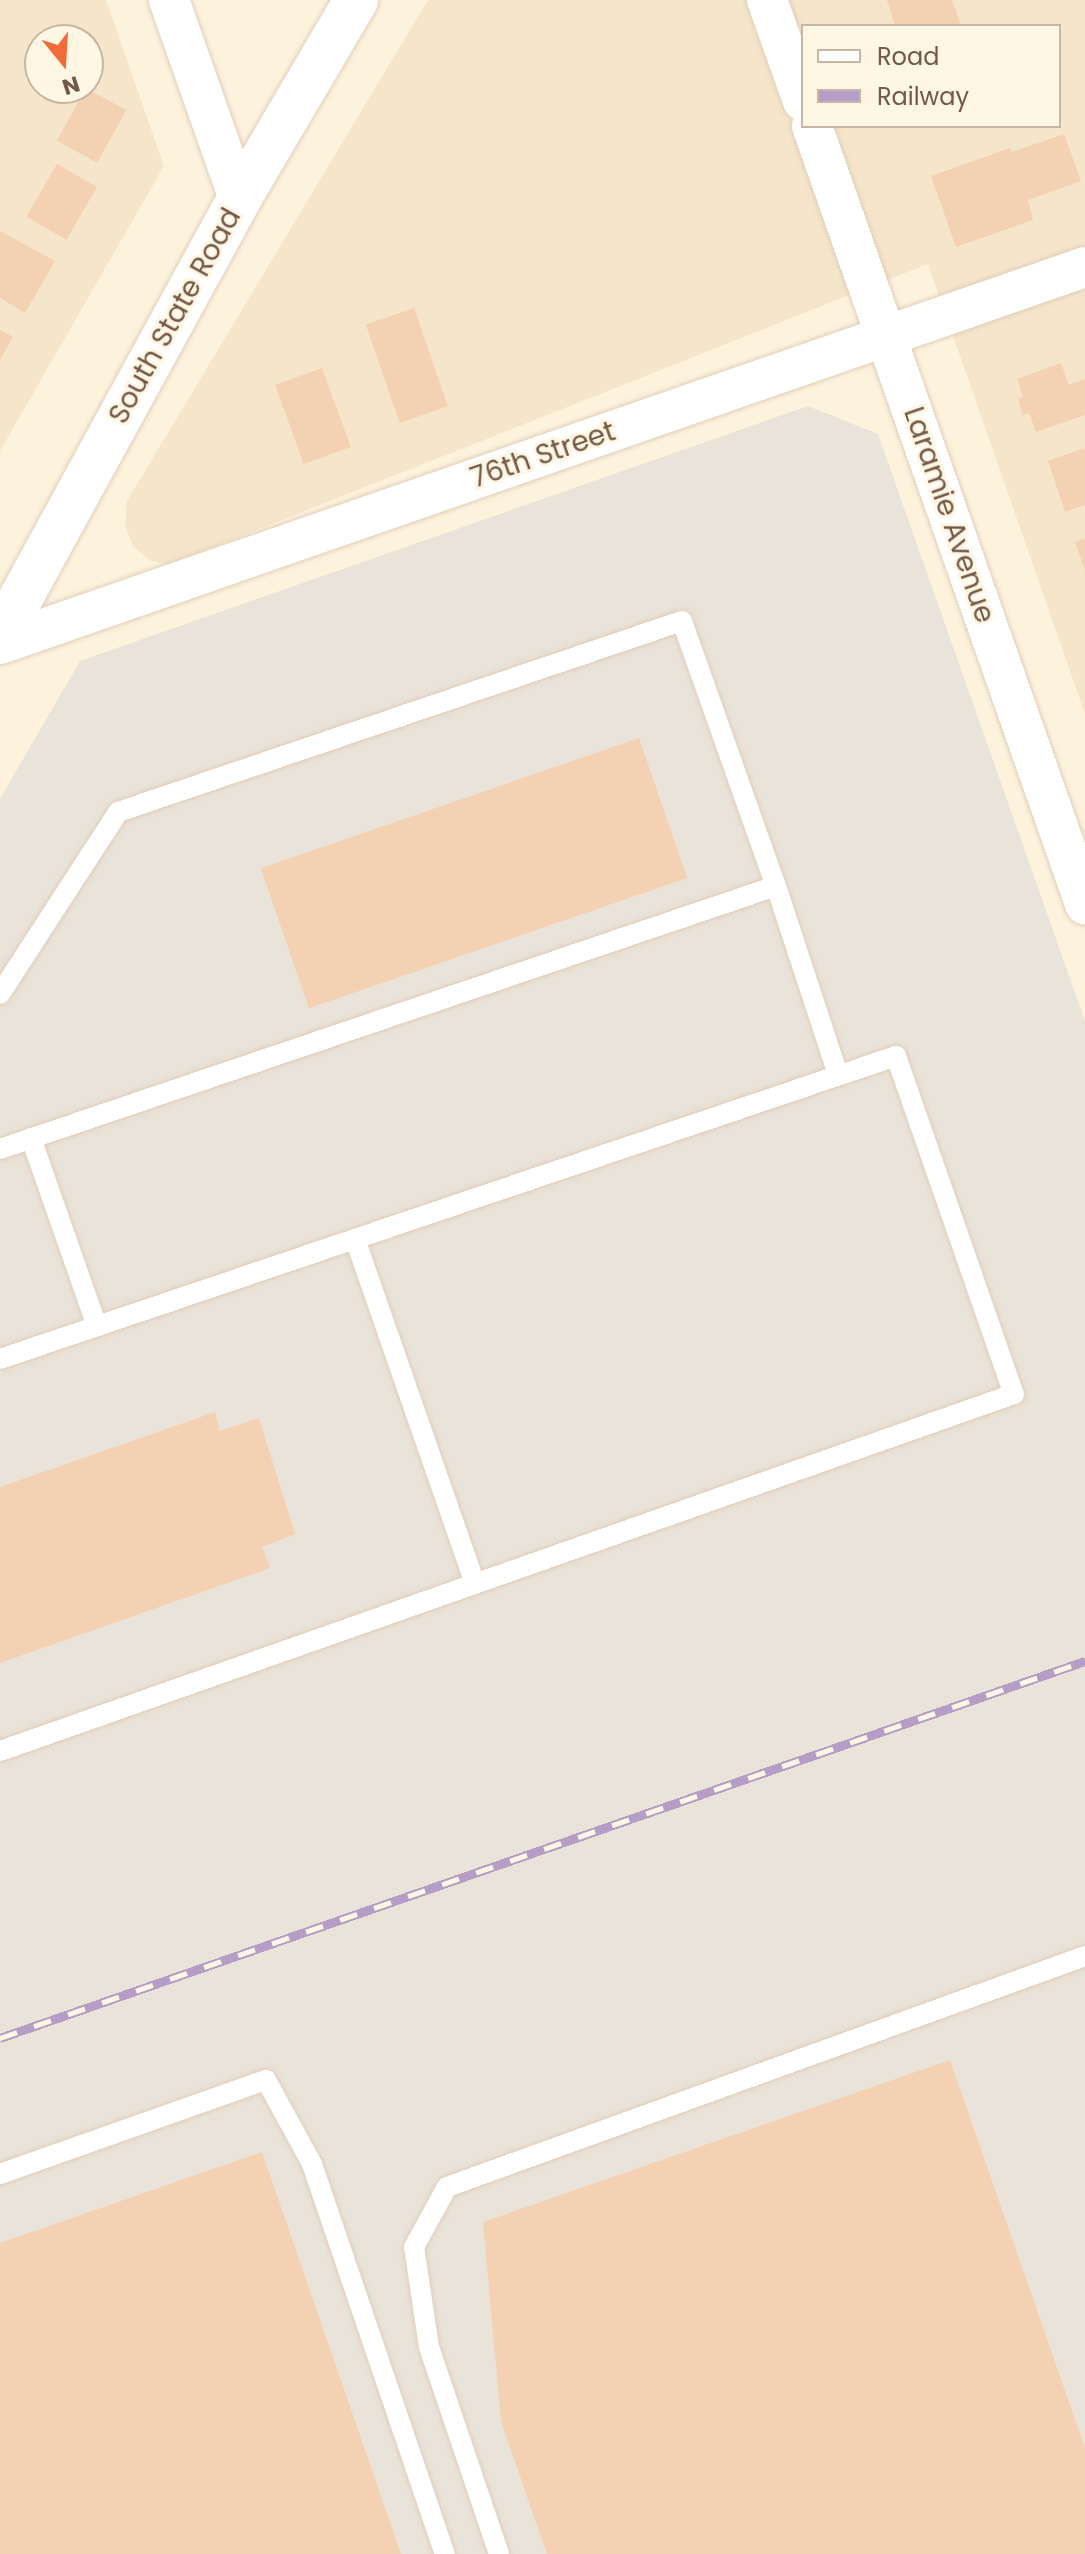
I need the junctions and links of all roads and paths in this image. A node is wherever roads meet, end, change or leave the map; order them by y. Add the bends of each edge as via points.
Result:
1 (169, 0) edge
2 (356, 0) edge
3 (767, 0) edge
4 (801, 95) edge
5 (813, 128) edge
6 (239, 199) junction
7 (1085, 267) edge
8 (886, 336) junction
9 (0, 636) edge
10 (0, 644) edge
11 (776, 886) junction
12 (1083, 890) edge
13 (0, 994) edge
14 (838, 1075) junction
15 (31, 1138) junction
16 (0, 1149) edge
17 (355, 1239) junction
18 (97, 1326) junction
19 (0, 1359) edge
20 (475, 1583) junction
21 (0, 1751) edge
22 (1084, 1960) edge
23 (0, 2174) edge
24 (445, 2554) edge
25 (499, 2554) edge

1 - 6 street
2 - 6 street, South State Road
3 - 4 street
5 - 8 street, Laramie Avenue
6 - 9 street, South State Road
7 - 8 street, 76th Street
8 - 10 street, 76th Street
8 - 12 street, Laramie Avenue
11 - 13 lane via 682,621 118,812
11 - 14 lane
11 - 15 lane
14 - 17 lane
14 - 20 lane via 896,1056 1014,1394
15 - 16 lane
15 - 18 lane
17 - 18 lane
17 - 20 lane
18 - 19 lane
20 - 21 lane
22 - 25 lane via 447,2187 414,2247 429,2347
23 - 24 lane via 266,2080 312,2164

